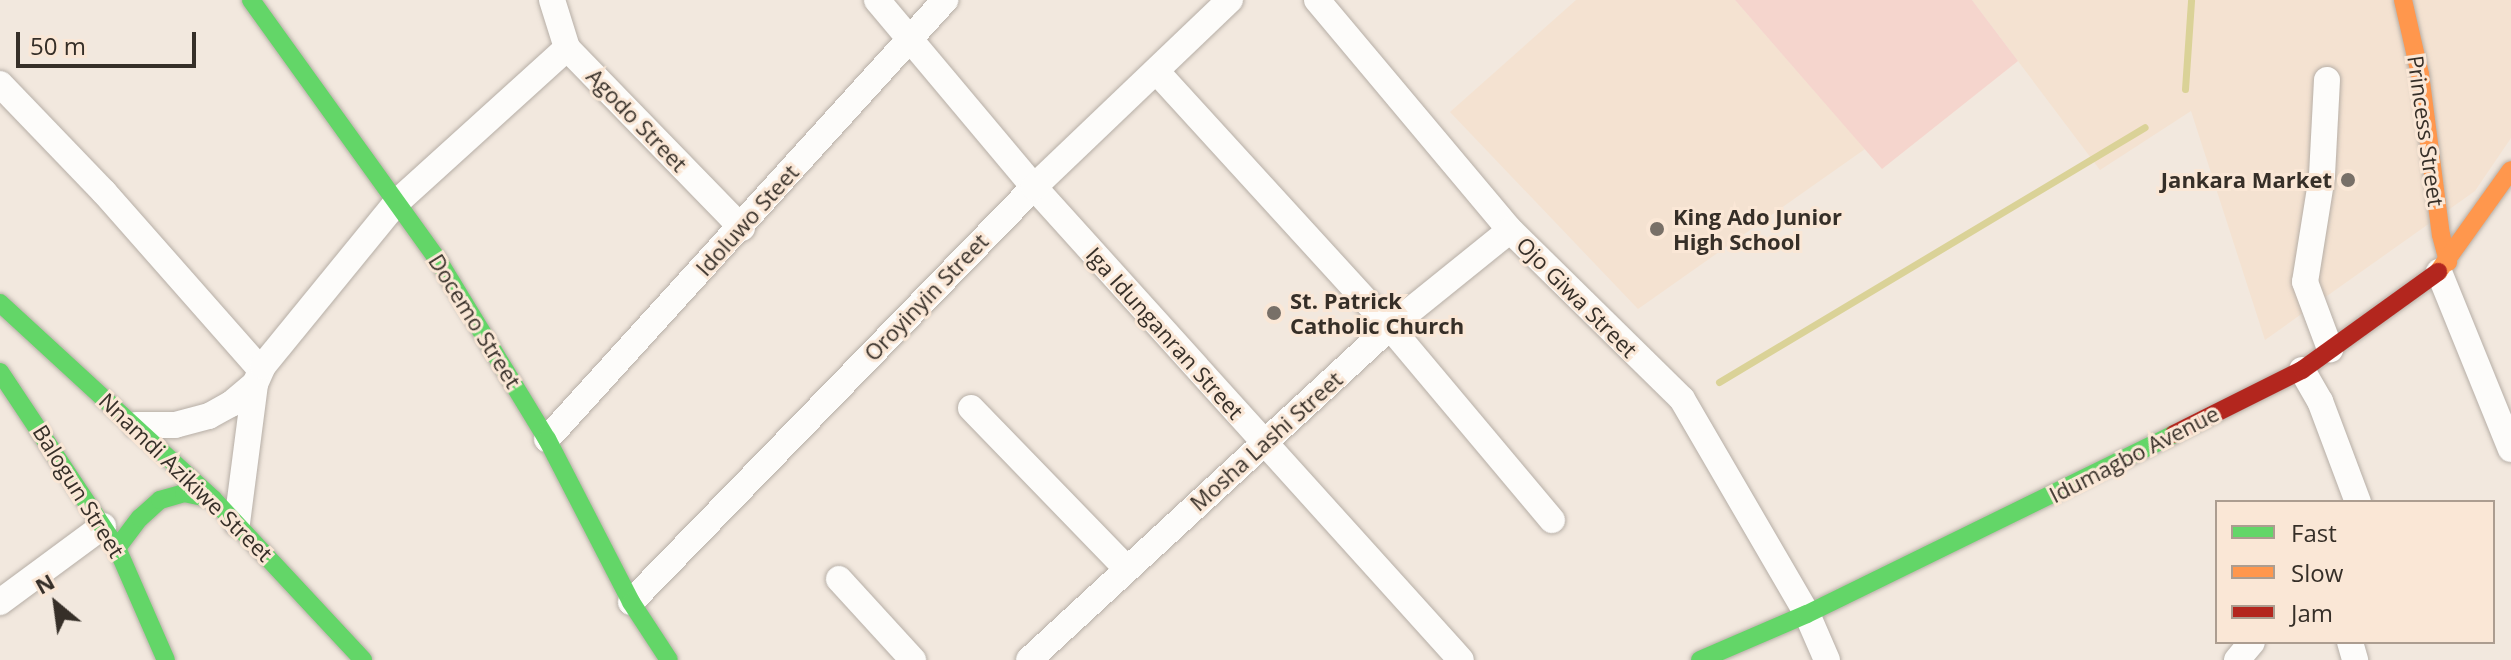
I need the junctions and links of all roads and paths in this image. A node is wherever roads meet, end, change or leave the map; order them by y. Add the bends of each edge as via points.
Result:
1 (251, 0) edge
2 (552, 0) edge
3 (877, 0) edge
4 (945, 0) edge
5 (1230, 0) edge
6 (1317, 0) edge
7 (2403, 0) edge
8 (908, 40) junction
9 (567, 48) junction
10 (1157, 72) junction
11 (2327, 80) dead end
12 (0, 84) edge
13 (2511, 170) edge
14 (1034, 187) junction
15 (396, 203) junction
16 (742, 228) junction
17 (1510, 230) junction
18 (2444, 267) junction
19 (0, 303) edge
20 (1390, 327) junction
21 (2330, 349) junction
22 (2302, 370) junction
23 (0, 372) edge
24 (258, 377) junction
25 (971, 408) dead end
26 (136, 425) junction
27 (547, 439) junction
28 (1263, 443) junction
29 (2511, 449) edge
30 (213, 499) junction
31 (2357, 500) edge
32 (1552, 520) dead end
33 (237, 523) junction
34 (103, 526) junction
35 (117, 548) junction
36 (1126, 568) junction
37 (839, 579) dead end
38 (0, 602) edge
39 (631, 602) junction
40 (1807, 614) junction
41 (2250, 644) edge
42 (1038, 657) edge
43 (166, 660) edge
44 (363, 660) edge
45 (669, 660) edge
46 (913, 660) edge
47 (1461, 660) edge
48 (1700, 660) edge
49 (1827, 660) edge
50 (2237, 660) edge

1 - 15 main road, Docemo Street
2 - 9 street, Agodo Street
3 - 8 street, Iga Idunganran Street
4 - 8 street, Idoluwo Steet
5 - 10 street, Oroyinyin Street
6 - 17 street, Ojo Giwa Street
7 - 18 main road, Princess Street via 2420,74
8 - 14 street, Iga Idunganran Street
8 - 16 street, Idoluwo Steet
9 - 15 street
9 - 16 street, Agodo Street
10 - 14 street, Oroyinyin Street
10 - 20 street
11 - 21 street via 2322,176 2305,282
12 - 24 street via 104,192
13 - 18 main road, Idumagbo Avenue
14 - 28 street, Iga Idunganran Street
14 - 39 street, Oroyinyin Street
15 - 24 street
15 - 27 main road, Docemo Street via 438,260
16 - 27 street, Idoluwo Steet
17 - 20 street, Mosha Lashi Street
17 - 40 street, Ojo Giwa Street via 1682,399
18 - 21 main road, Idumagbo Avenue
18 - 29 street
19 - 26 main road, Nnamdi Azikiwe Street
20 - 28 street, Mosha Lashi Street
20 - 32 street
21 - 22 main road, Idumagbo Avenue
22 - 31 street via 2320,401
22 - 40 main road, Idumagbo Avenue
23 - 34 main road, Balogun Street
24 - 26 street via 231,404 209,416 175,425
24 - 33 street
25 - 36 street
26 - 30 main road, Nnamdi Azikiwe Street
27 - 39 main road, Docemo Street
28 - 36 street, Mosha Lashi Street
28 - 47 street, Iga Idunganran Street
30 - 33 main road, Nnamdi Azikiwe Street
30 - 35 main road via 184,493 160,500
33 - 44 main road, Nnamdi Azikiwe Street
34 - 35 main road, Balogun Street
34 - 38 street
35 - 43 main road, Balogun Street
36 - 42 street, Mosha Lashi Street
37 - 46 street
39 - 45 main road, Docemo Street
40 - 48 main road, Idumagbo Avenue
40 - 49 street, Ojo Giwa Street
41 - 50 street

